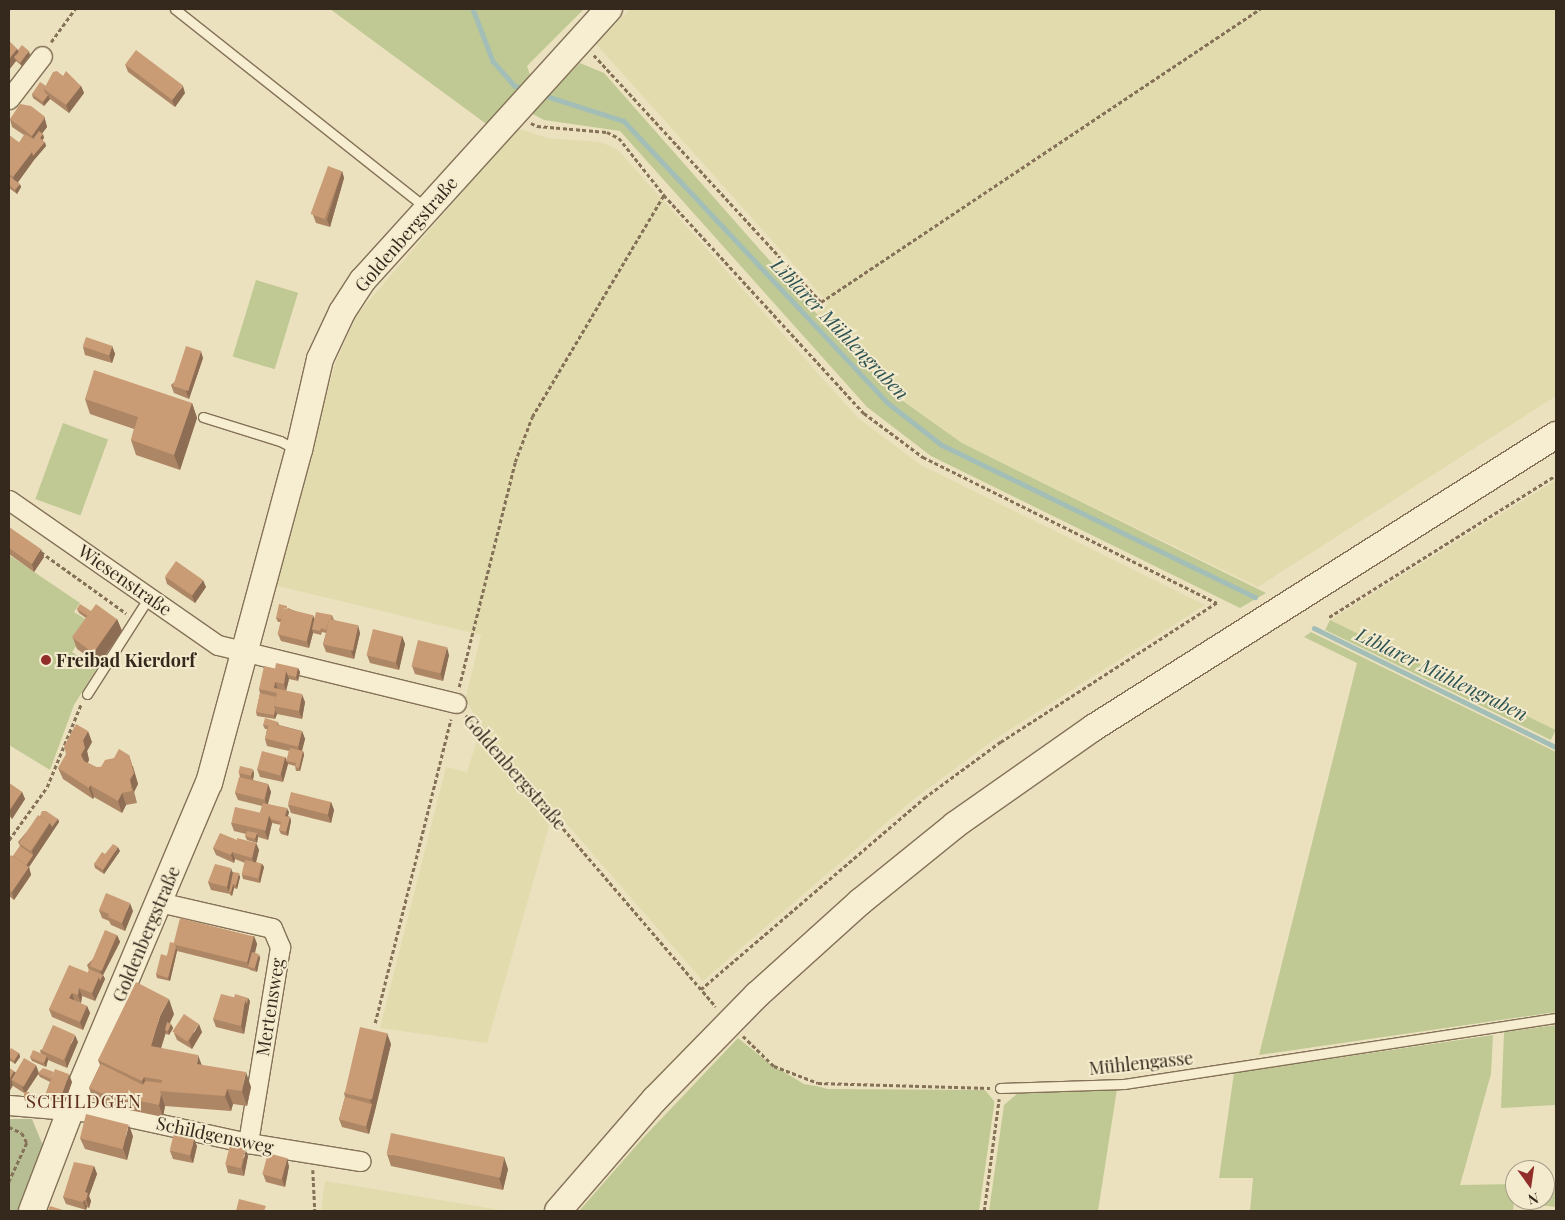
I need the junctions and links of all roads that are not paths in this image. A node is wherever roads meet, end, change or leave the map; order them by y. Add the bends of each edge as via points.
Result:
1 (175, 9) edge
2 (609, 9) edge
3 (42, 56) road end
4 (9, 99) edge
5 (426, 208) junction
6 (203, 417) dead end
7 (1556, 435) edge
8 (299, 450) junction
9 (9, 500) edge
10 (149, 597) junction
11 (245, 651) junction
12 (87, 694) road end
13 (456, 703) road end
14 (159, 902) junction
15 (1556, 1018) edge
16 (1000, 1088) road end
17 (9, 1105) edge
18 (71, 1109) junction
19 (248, 1143) junction
20 (361, 1161) dead end
21 (32, 1211) edge
22 (558, 1211) edge

1 - 5 lane
2 - 5 street, Goldenbergstraße
3 - 4 street
5 - 8 street, Goldenbergstraße via 363,280 342,312 320,359
6 - 8 lane
7 - 22 street via 1093,728 955,825 860,902 757,995 655,1098
8 - 11 street, Goldenbergstraße
9 - 10 street, Wiesenstraße
10 - 11 street, Wiesenstraße via 218,645
10 - 12 lane
11 - 13 street, Goldenbergstraße
11 - 14 street, Goldenbergstraße via 209,784
14 - 18 street, Goldenbergstraße
14 - 19 street, Mertensweg via 272,928 280,947
15 - 16 lane, Mühlengasse via 1124,1084
17 - 18 street, Schildgensweg
18 - 19 street, Schildgensweg via 115,1114
18 - 21 street, Goldenbergstraße
19 - 20 street, Schildgensweg

